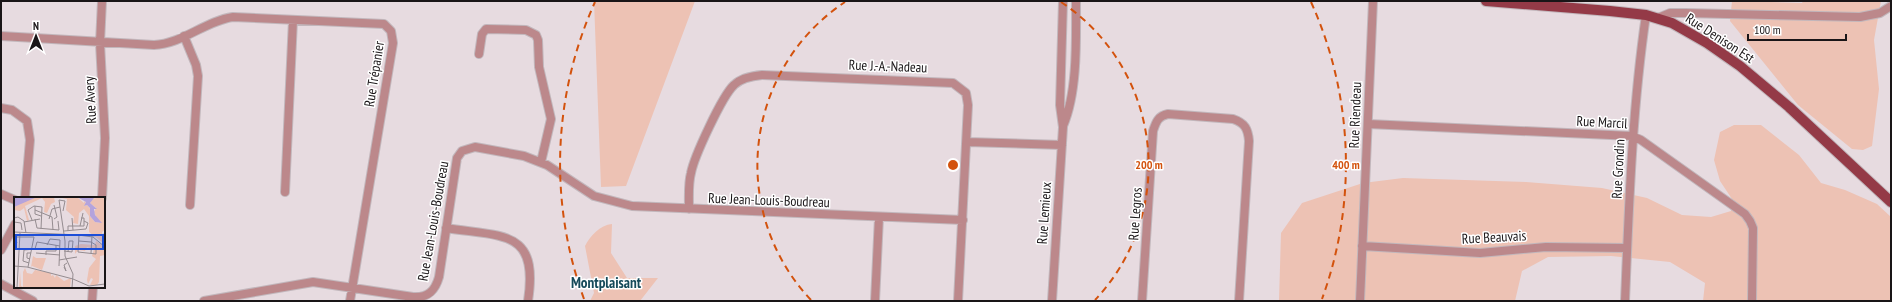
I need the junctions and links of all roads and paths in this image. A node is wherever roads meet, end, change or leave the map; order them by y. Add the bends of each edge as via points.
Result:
1 (102, 1) edge
2 (1063, 1) edge
3 (1076, 1) edge
4 (1372, 1) edge
5 (1486, 1) edge
6 (1891, 6) edge
7 (1646, 15) junction
8 (1658, 18) junction
9 (293, 20) junction
10 (1, 36) edge
11 (184, 36) junction
12 (100, 43) junction
13 (479, 54) dead end
14 (1, 108) edge
15 (1368, 124) junction
16 (1063, 127) junction
17 (1632, 136) junction
18 (967, 142) junction
19 (1062, 145) junction
20 (541, 162) junction
21 (284, 192) dead end
22 (1, 194) edge
23 (25, 197) edge
24 (102, 197) edge
25 (14, 200) edge
26 (1891, 202) edge
27 (190, 205) dead end
28 (689, 209) junction
29 (879, 217) junction
30 (963, 220) junction
31 (14, 226) edge
32 (446, 228) junction
33 (1362, 246) junction
34 (1627, 248) junction
35 (1, 250) edge
36 (1, 284) edge
37 (353, 287) junction
38 (93, 288) edge
39 (33, 301) edge
40 (92, 301) edge
41 (204, 301) edge
42 (350, 301) edge
43 (528, 301) edge
44 (875, 301) edge
45 (958, 301) edge
46 (1052, 301) edge
47 (1142, 301) edge
48 (1239, 301) edge
49 (1360, 301) edge
50 (1625, 301) edge
51 (1752, 301) edge

1 - 12 street, Rue Avery
2 - 16 street, Rue Lemieux via 1060,105
3 - 16 street, Rue Lemieux via 1074,66 1069,112
4 - 15 street, Rue Riendeau
5 - 7 main road, Rue Denison Est
6 - 8 street via 1880,13 1860,17 1670,13
7 - 8 main road, Rue Denison Est
7 - 17 street, Rue Grondin
8 - 26 main road, Rue Denison Est via 1690,32 1740,66 1789,107
9 - 11 street, Rue Trépanier via 226,18
9 - 21 street
9 - 37 street, Rue Trépanier via 384,24 393,35
10 - 12 street, Rue Trépanier
11 - 12 street, Rue Trépanier via 166,45
11 - 27 street via 196,64 198,76
12 - 24 street, Rue Avery via 106,138
13 - 20 street via 482,34 486,29 522,29 536,36 539,44 539,67 551,119
14 - 23 street via 12,110 27,121 30,140
15 - 17 street, Rue Marcil
15 - 33 street, Rue Riendeau
16 - 19 street, Rue Lemieux
17 - 34 street, Rue Grondin
17 - 51 street, Rue Marcil via 1750,220 1753,228
18 - 19 street
18 - 28 street, Rue J.-A.-Nadeau via 968,98 962,88 953,83 750,76 734,85 724,97 694,161 690,174
18 - 30 street, Rue J.-A.-Nadeau
19 - 46 street, Rue Lemieux
20 - 28 street, Rue Jean-Louis-Boudreau via 587,192 603,199 640,207
20 - 32 street, Rue Jean-Louis-Boudreau via 524,156 475,147 462,151 458,158
22 - 25 street
28 - 29 street, Rue Jean-Louis-Boudreau
29 - 30 street, Rue Jean-Louis-Boudreau
29 - 44 street
30 - 45 street, Rue J.-A.-Nadeau
31 - 35 street
32 - 37 street, Rue Jean-Louis-Boudreau via 439,277 432,293 420,298
32 - 43 street via 504,237 516,243 530,262
33 - 34 street, Rue Beauvais via 1480,253 1546,247
33 - 49 street, Rue Riendeau
34 - 50 street, Rue Grondin
36 - 39 street
37 - 41 street, Rue Jean-Louis-Boudreau via 308,282
37 - 42 street, Rue Trépanier
38 - 40 street
47 - 48 street, Rue Legros via 1153,131 1157,119 1168,114 1233,119 1240,121 1247,129 1249,141

